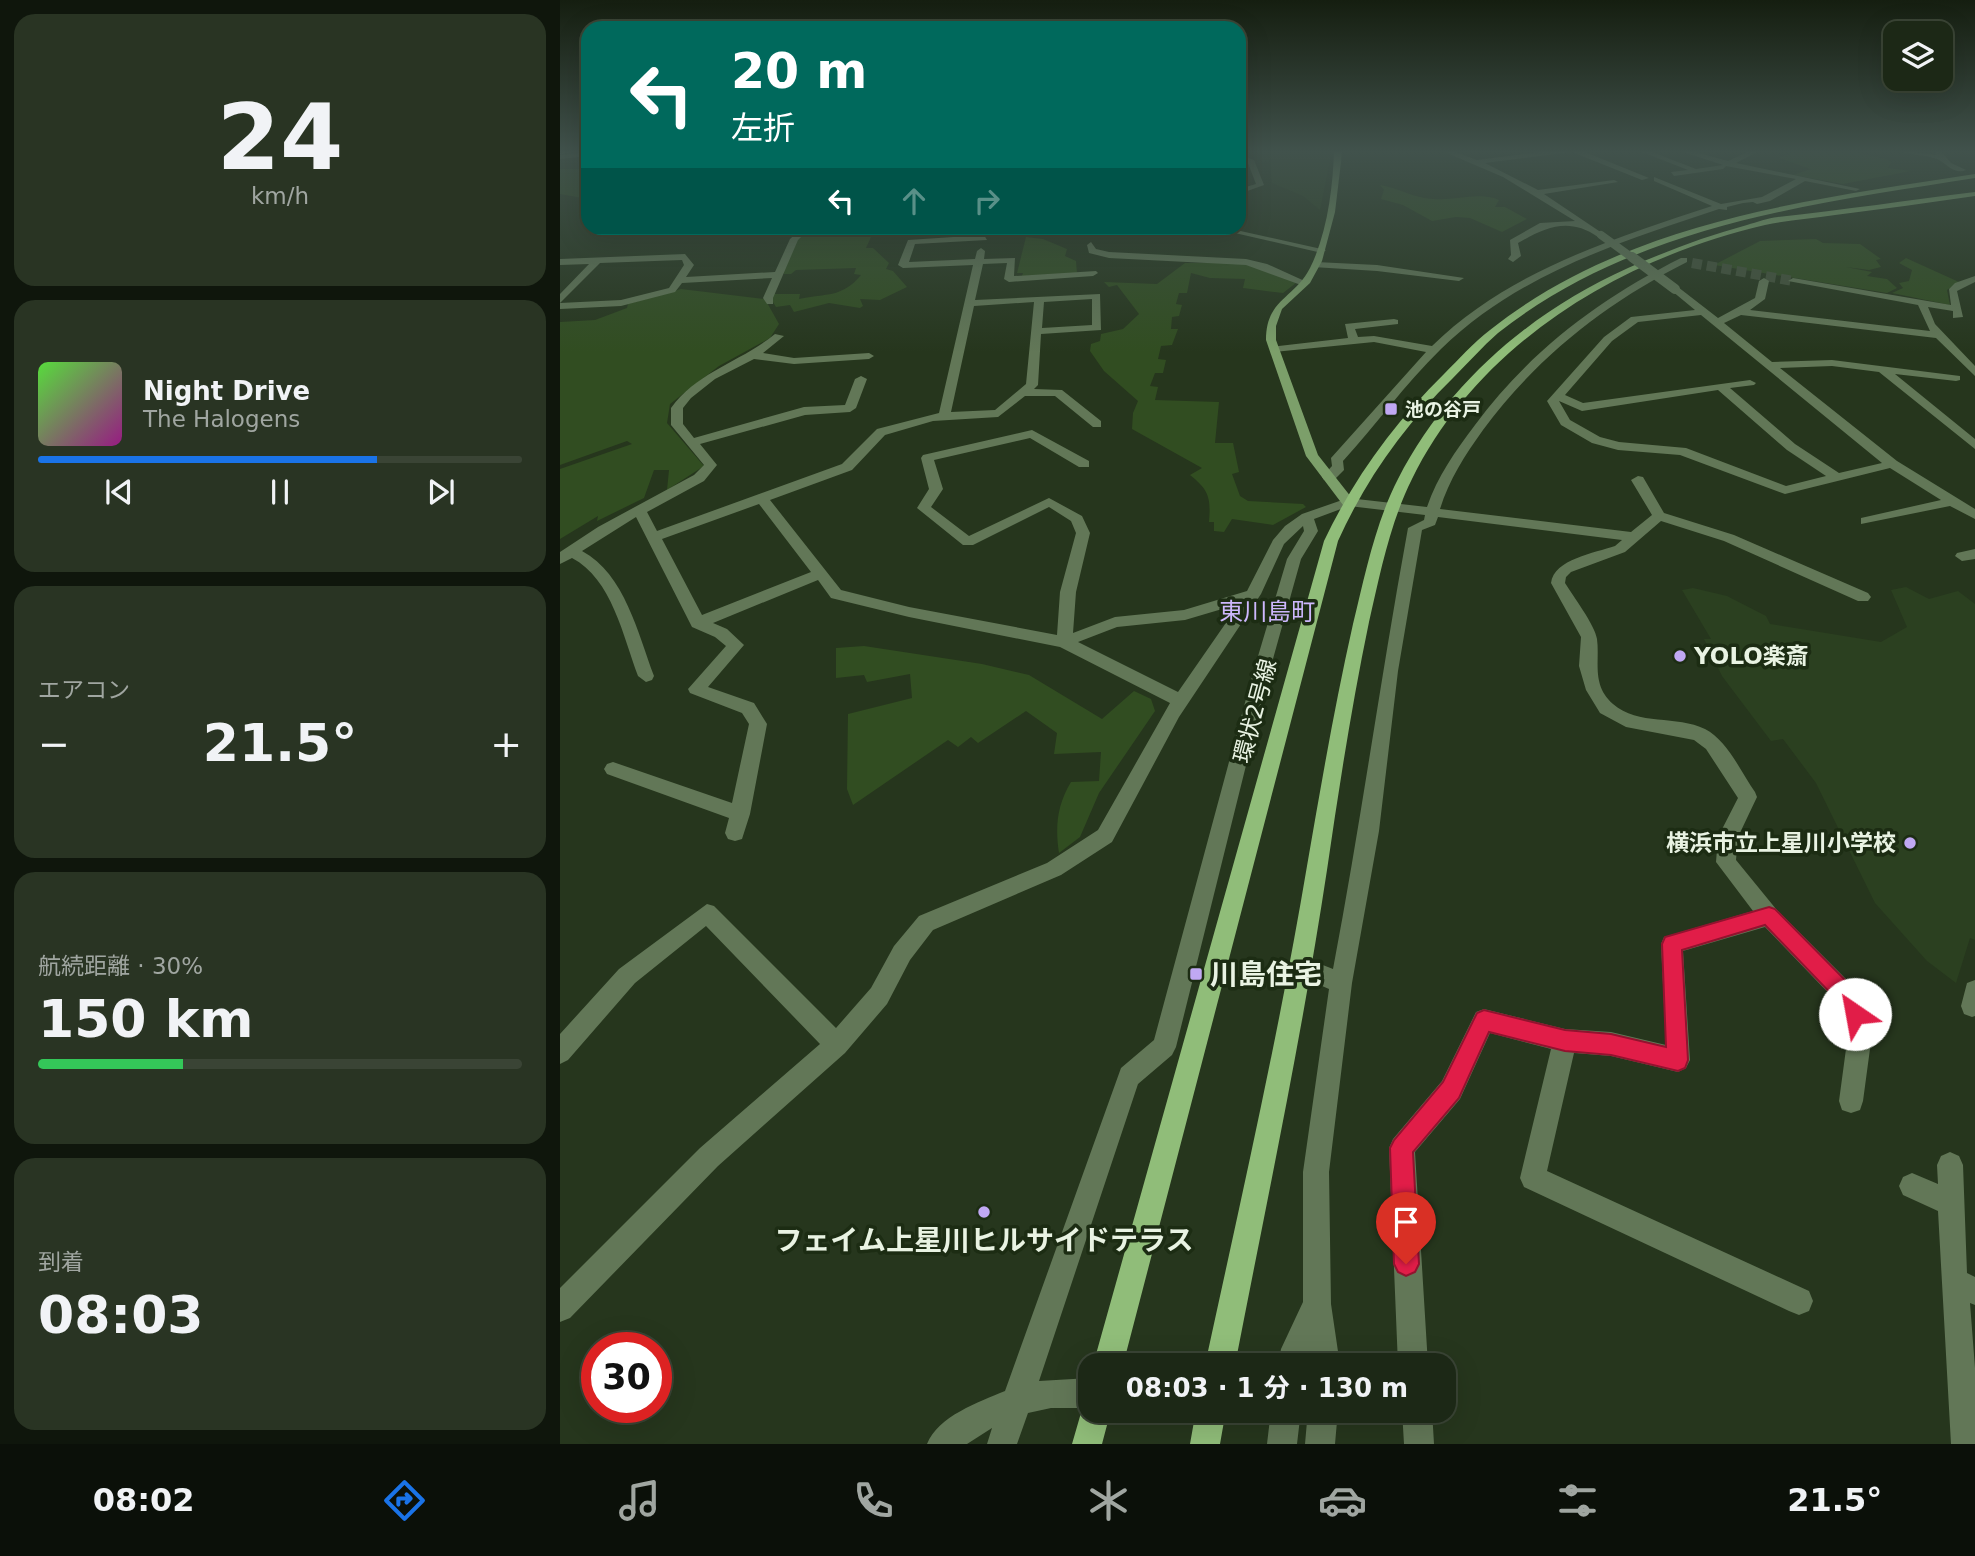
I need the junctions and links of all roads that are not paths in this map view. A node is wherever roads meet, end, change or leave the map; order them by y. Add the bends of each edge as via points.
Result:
1 (1327, 217) edge
2 (1575, 217) edge
3 (1682, 217) edge
4 (1702, 217) edge
5 (1736, 217) edge
6 (1784, 217) edge
7 (1802, 217) edge
8 (1583, 223) junction
9 (1761, 223) junction
10 (1695, 229) junction
11 (1246, 234) edge
12 (798, 235) edge
13 (969, 235) edge
14 (985, 235) edge
15 (1091, 246) dead end
16 (1322, 250) junction
17 (1667, 255) junction
18 (1513, 259) dead end
19 (597, 261) junction
20 (979, 261) junction
21 (560, 262) edge
22 (1316, 265) junction
23 (1093, 273) dead end
24 (779, 275) junction
25 (1459, 278) dead end
26 (1975, 279) edge
27 (678, 280) junction
28 (1764, 281) dead end
29 (1793, 281) tunnel mouth
30 (1304, 283) junction
31 (1039, 299) junction
32 (560, 300) edge
33 (769, 302) dead end
34 (970, 303) junction
35 (560, 306) edge
36 (1924, 308) junction
37 (1704, 312) junction
38 (1740, 312) junction
39 (1394, 322) dead end
40 (1717, 322) junction
41 (1037, 331) junction
42 (1939, 335) junction
43 (779, 336) dead end
44 (1354, 340) junction
45 (1274, 349) junction
46 (1434, 350) junction
47 (751, 355) junction
48 (870, 356) dead end
49 (1769, 365) junction
50 (1880, 367) junction
51 (1956, 378) dead end
52 (1973, 378) edge
53 (861, 379) dead end
54 (1783, 379) junction
55 (1770, 380) dead end
56 (1750, 383) dead end
57 (1720, 386) junction
58 (1024, 393) junction
59 (1558, 396) junction
60 (944, 416) junction
61 (1097, 424) dead end
62 (692, 442) junction
63 (1975, 445) edge
64 (1084, 464) dead end
65 (1892, 464) junction
66 (1329, 477) junction
67 (1838, 478) junction
68 (1638, 481) dead end
69 (761, 497) junction
70 (1953, 501) junction
71 (1348, 502) junction
72 (1393, 507) junction
73 (640, 511) junction
74 (1432, 513) junction
75 (1975, 515) edge
76 (1658, 516) junction
77 (1307, 517) junction
78 (1866, 520) dead end
79 (654, 537) junction
80 (1635, 537) junction
81 (565, 555) edge
82 (820, 574) junction
83 (1252, 594) junction
84 (1863, 597) dead end
85 (698, 623) junction
86 (1064, 642) junction
87 (646, 676) dead end
88 (1181, 701) junction
89 (613, 769) dead end
90 (740, 814) junction
91 (735, 833) dead end
92 (1769, 916) junction
93 (1300, 966) junction
94 (1341, 983) junction
95 (1565, 1041) junction
96 (837, 1045) junction
97 (560, 1052) edge
98 (1851, 1101) dead end
99 (1950, 1165) dead end
100 (1912, 1186) dead end
101 (1951, 1203) junction
102 (1964, 1286) edge
103 (1799, 1301) dead end
104 (1317, 1304) junction
105 (560, 1308) edge
106 (1111, 1353) edge
107 (1222, 1353) edge
108 (1294, 1353) edge
109 (1323, 1353) edge
110 (1412, 1353) edge
111 (1078, 1393) edge
112 (1015, 1402) junction
113 (1093, 1423) edge
114 (1209, 1423) edge
115 (1284, 1423) edge
116 (1322, 1423) edge
117 (1418, 1423) edge
118 (942, 1444) edge
119 (1002, 1444) edge
120 (1087, 1444) edge
121 (1205, 1444) edge
122 (1282, 1444) edge
123 (1320, 1444) edge
124 (1419, 1444) edge
125 (1966, 1444) edge

1 - 16 street
2 - 8 street
3 - 46 street via 1568,261 1507,293
4 - 10 street via 1696,220
5 - 10 main road, 環状2号線
6 - 9 main road
7 - 9 main road
8 - 18 street via 1543,225 1513,242
8 - 37 street, bridge
9 - 17 main road
10 - 71 main road, 環状2号線 via 1580,275 1497,328 1414,408
11 - 16 street
12 - 24 street
13 - 20 street via 911,242 903,265
14 - 20 street
15 - 30 street via 1092,251 1108,256 1246,262
16 - 22 street
17 - 72 main road via 1622,272 1550,314 1493,362 1434,431 1406,475
17 - 74 street via 1688,262 1610,301 1535,359 1494,405 1446,474
19 - 21 street
19 - 27 street via 685,257 689,265
19 - 32 street
20 - 23 street via 1012,260 1009,279
20 - 34 street
22 - 25 street
22 - 30 street
24 - 27 street
24 - 33 street
26 - 36 street via 1952,291 1959,315
27 - 35 street via 672,290 621,303
28 - 38 street via 1760,299
29 - 36 street
30 - 45 street via 1272,315
31 - 34 street
31 - 41 street
31 - 41 street via 1097,296 1097,328
34 - 60 street
36 - 42 street
37 - 40 street
37 - 59 street via 1635,319 1608,339
38 - 40 street
38 - 42 street
39 - 44 street via 1349,326
40 - 49 street
41 - 58 street via 1032,385
42 - 52 street
43 - 47 street
44 - 45 street
44 - 46 street
45 - 66 street via 1312,456
46 - 66 street via 1336,461 1339,467
47 - 48 street via 794,361
47 - 62 street via 716,373 680,403 677,425
49 - 50 street
49 - 54 street
50 - 51 street
50 - 63 street
53 - 62 street via 850,408 804,411
54 - 55 street
54 - 65 street
56 - 57 street
57 - 59 street via 1582,407
57 - 67 street via 1791,447
58 - 60 street via 998,413
58 - 61 street via 1058,392
59 - 67 street via 1553,401 1565,422 1596,440 1682,451 1785,490
60 - 69 street via 881,432 847,467
62 - 73 street via 711,466 699,478
64 - 86 street via 1032,434 927,458 936,489 924,508 968,542 1049,502 1077,519 1083,533 1068,592
65 - 67 street
65 - 70 street
66 - 71 street
68 - 76 street
69 - 79 street
69 - 82 street
70 - 75 street
70 - 78 street
71 - 72 street
71 - 77 street
71 - 106 main road, 環状2号線 via 1331,541
72 - 74 street
72 - 93 main road via 1379,545 1349,676
73 - 79 street
73 - 81 street
74 - 80 street
74 - 94 street via 1430,522 1415,528 1409,556 1369,831
76 - 80 street
76 - 84 street via 1729,538
77 - 83 street via 1278,543
77 - 112 street via 1311,531 1294,559 1261,673 1164,1047 1129,1076
79 - 85 street
80 - 92 street via 1620,549 1559,575 1558,583 1590,637 1587,666 1594,690 1606,708 1626,720 1699,734 1712,744 1748,797 1728,837 1726,862
81 - 87 street via 584,556 604,575
82 - 85 street
82 - 86 street via 836,594
83 - 86 street via 1185,615 1115,622
83 - 88 street
85 - 90 street via 721,632 736,645 696,689 748,708 758,724
86 - 88 street
88 - 96 street via 1105,836 1054,869 926,923 902,953 879,996
89 - 90 street
90 - 91 street
92 - 95 street via 1672,944 1678,1060 1611,1044
92 - 98 street via 1847,996 1855,1014 1860,1034
93 - 94 street
93 - 107 main road
94 - 104 street via 1315,1172
95 - 103 street via 1533,1178
95 - 110 street via 1484,1020 1451,1090 1402,1148
96 - 97 street via 708,913 627,976
96 - 105 street via 709,1157
99 - 101 street
100 - 101 street
101 - 102 street
102 - 125 street
104 - 108 street
104 - 109 street
111 - 112 street via 1047,1394
112 - 118 street
112 - 119 street
113 - 120 main road
114 - 121 main road
115 - 122 street
116 - 123 street
117 - 124 street

